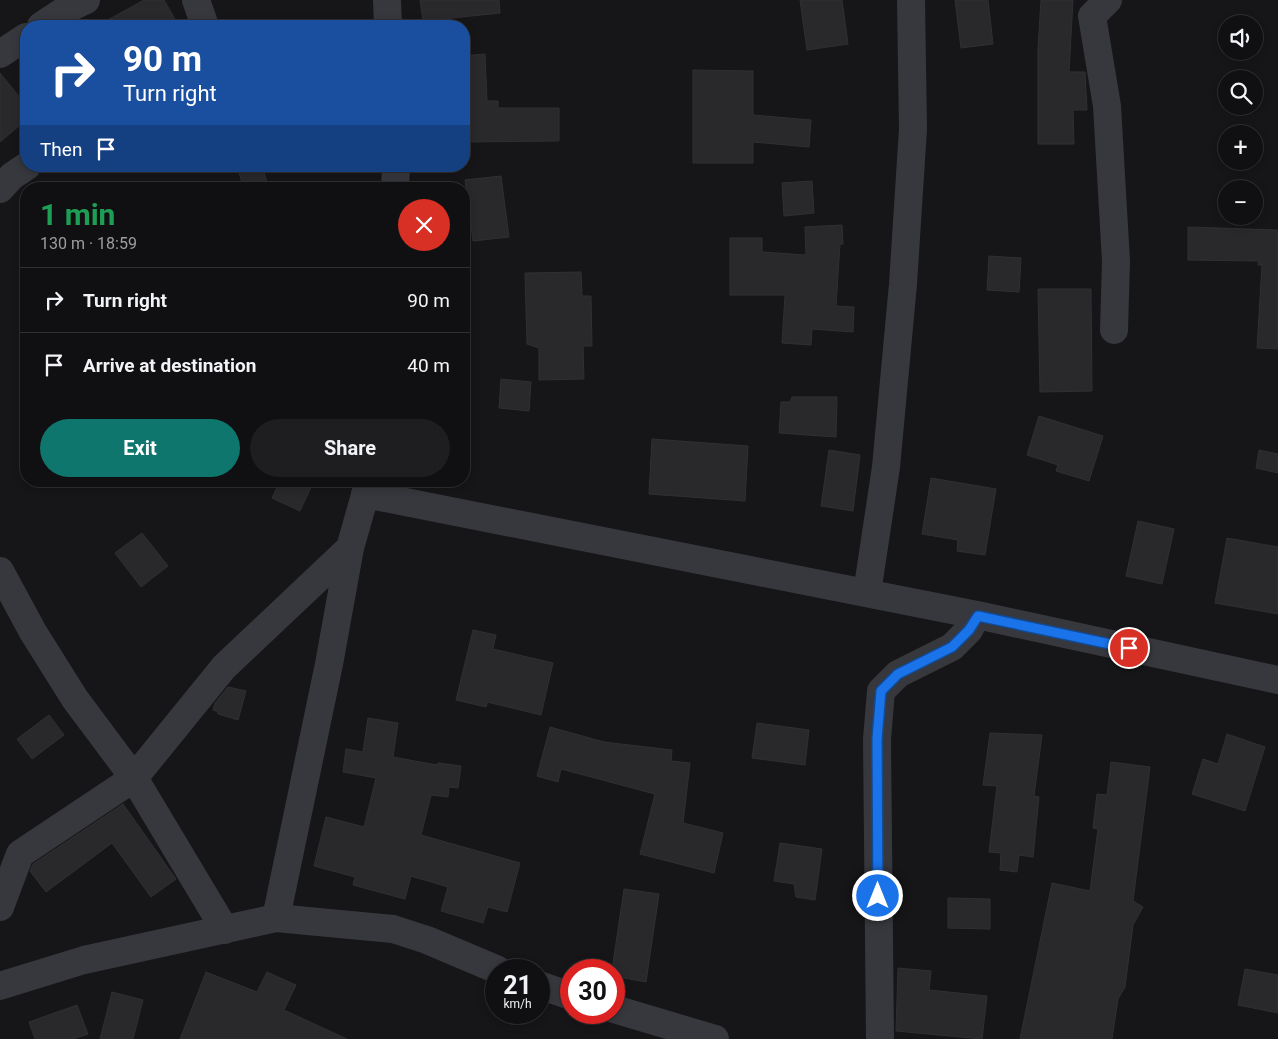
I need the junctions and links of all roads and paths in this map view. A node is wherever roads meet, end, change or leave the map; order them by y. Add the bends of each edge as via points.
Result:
1 (86, 0) edge
2 (196, 0) edge
3 (387, 0) edge
4 (911, 0) edge
5 (1108, 0) edge
6 (50, 20) edge
7 (203, 20) edge
8 (388, 20) edge
9 (20, 41) edge
10 (0, 54) edge
11 (20, 171) edge
12 (0, 189) edge
13 (1114, 330) dead end
14 (367, 487) edge
15 (350, 548) junction
16 (0, 572) edge
17 (866, 593) junction
18 (978, 616) junction
19 (1278, 680) edge
20 (134, 778) junction
21 (0, 907) edge
22 (276, 918) junction
23 (225, 930) junction
24 (485, 965) edge
25 (0, 986) edge
26 (625, 1012) edge
27 (715, 1039) edge
28 (880, 1039) edge

1 - 6 street
2 - 7 street
3 - 8 street
4 - 17 street via 914,129 903,284 886,468
5 - 13 street via 1092,16 1107,106 1116,261
9 - 10 street
11 - 12 street
14 - 15 street
14 - 17 street
15 - 20 street via 224,667
15 - 22 street
16 - 20 street via 74,699
17 - 18 street
18 - 19 street
18 - 28 street via 952,647 898,674 881,691 877,739
20 - 21 street via 20,854
20 - 23 street
22 - 23 street
22 - 24 street via 393,929
23 - 25 street via 84,960
26 - 27 street

